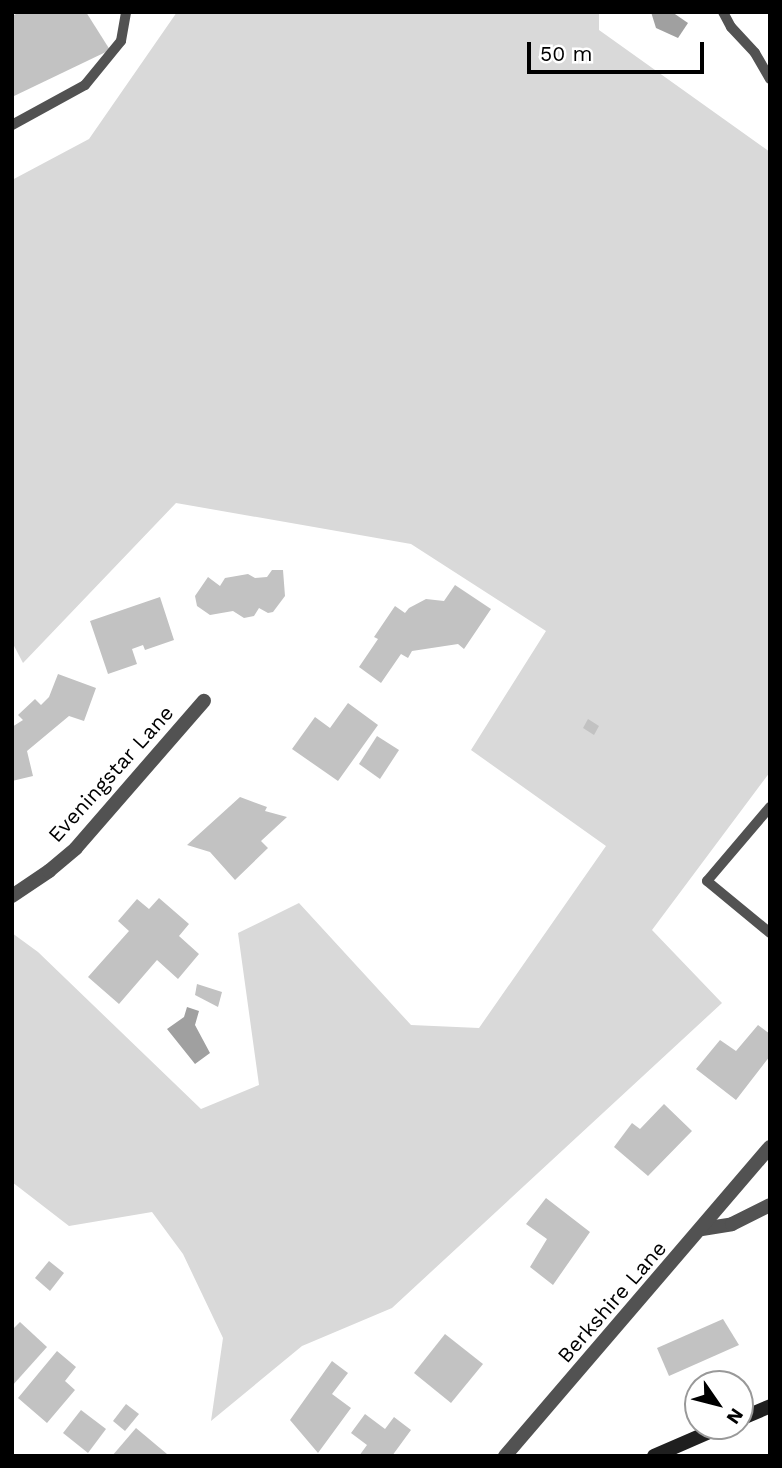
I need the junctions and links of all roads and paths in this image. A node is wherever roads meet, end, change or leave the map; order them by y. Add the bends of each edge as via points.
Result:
1 (126, 12) edge
2 (723, 12) edge
3 (770, 79) edge
4 (12, 125) edge
5 (204, 701) dead end
6 (770, 807) edge
7 (12, 896) edge
8 (770, 933) edge
9 (770, 1147) edge
10 (770, 1205) edge
11 (702, 1229) junction
12 (691, 1440) edge
13 (505, 1456) edge
14 (654, 1456) edge

1 - 4 lane via 121,41 85,85
2 - 3 lane
5 - 7 street, Eveningstar Lane via 76,848
6 - 8 lane via 707,881
9 - 11 street, Berkshire Lane
10 - 11 street via 732,1224
11 - 13 street, Berkshire Lane
12 - 14 main road

